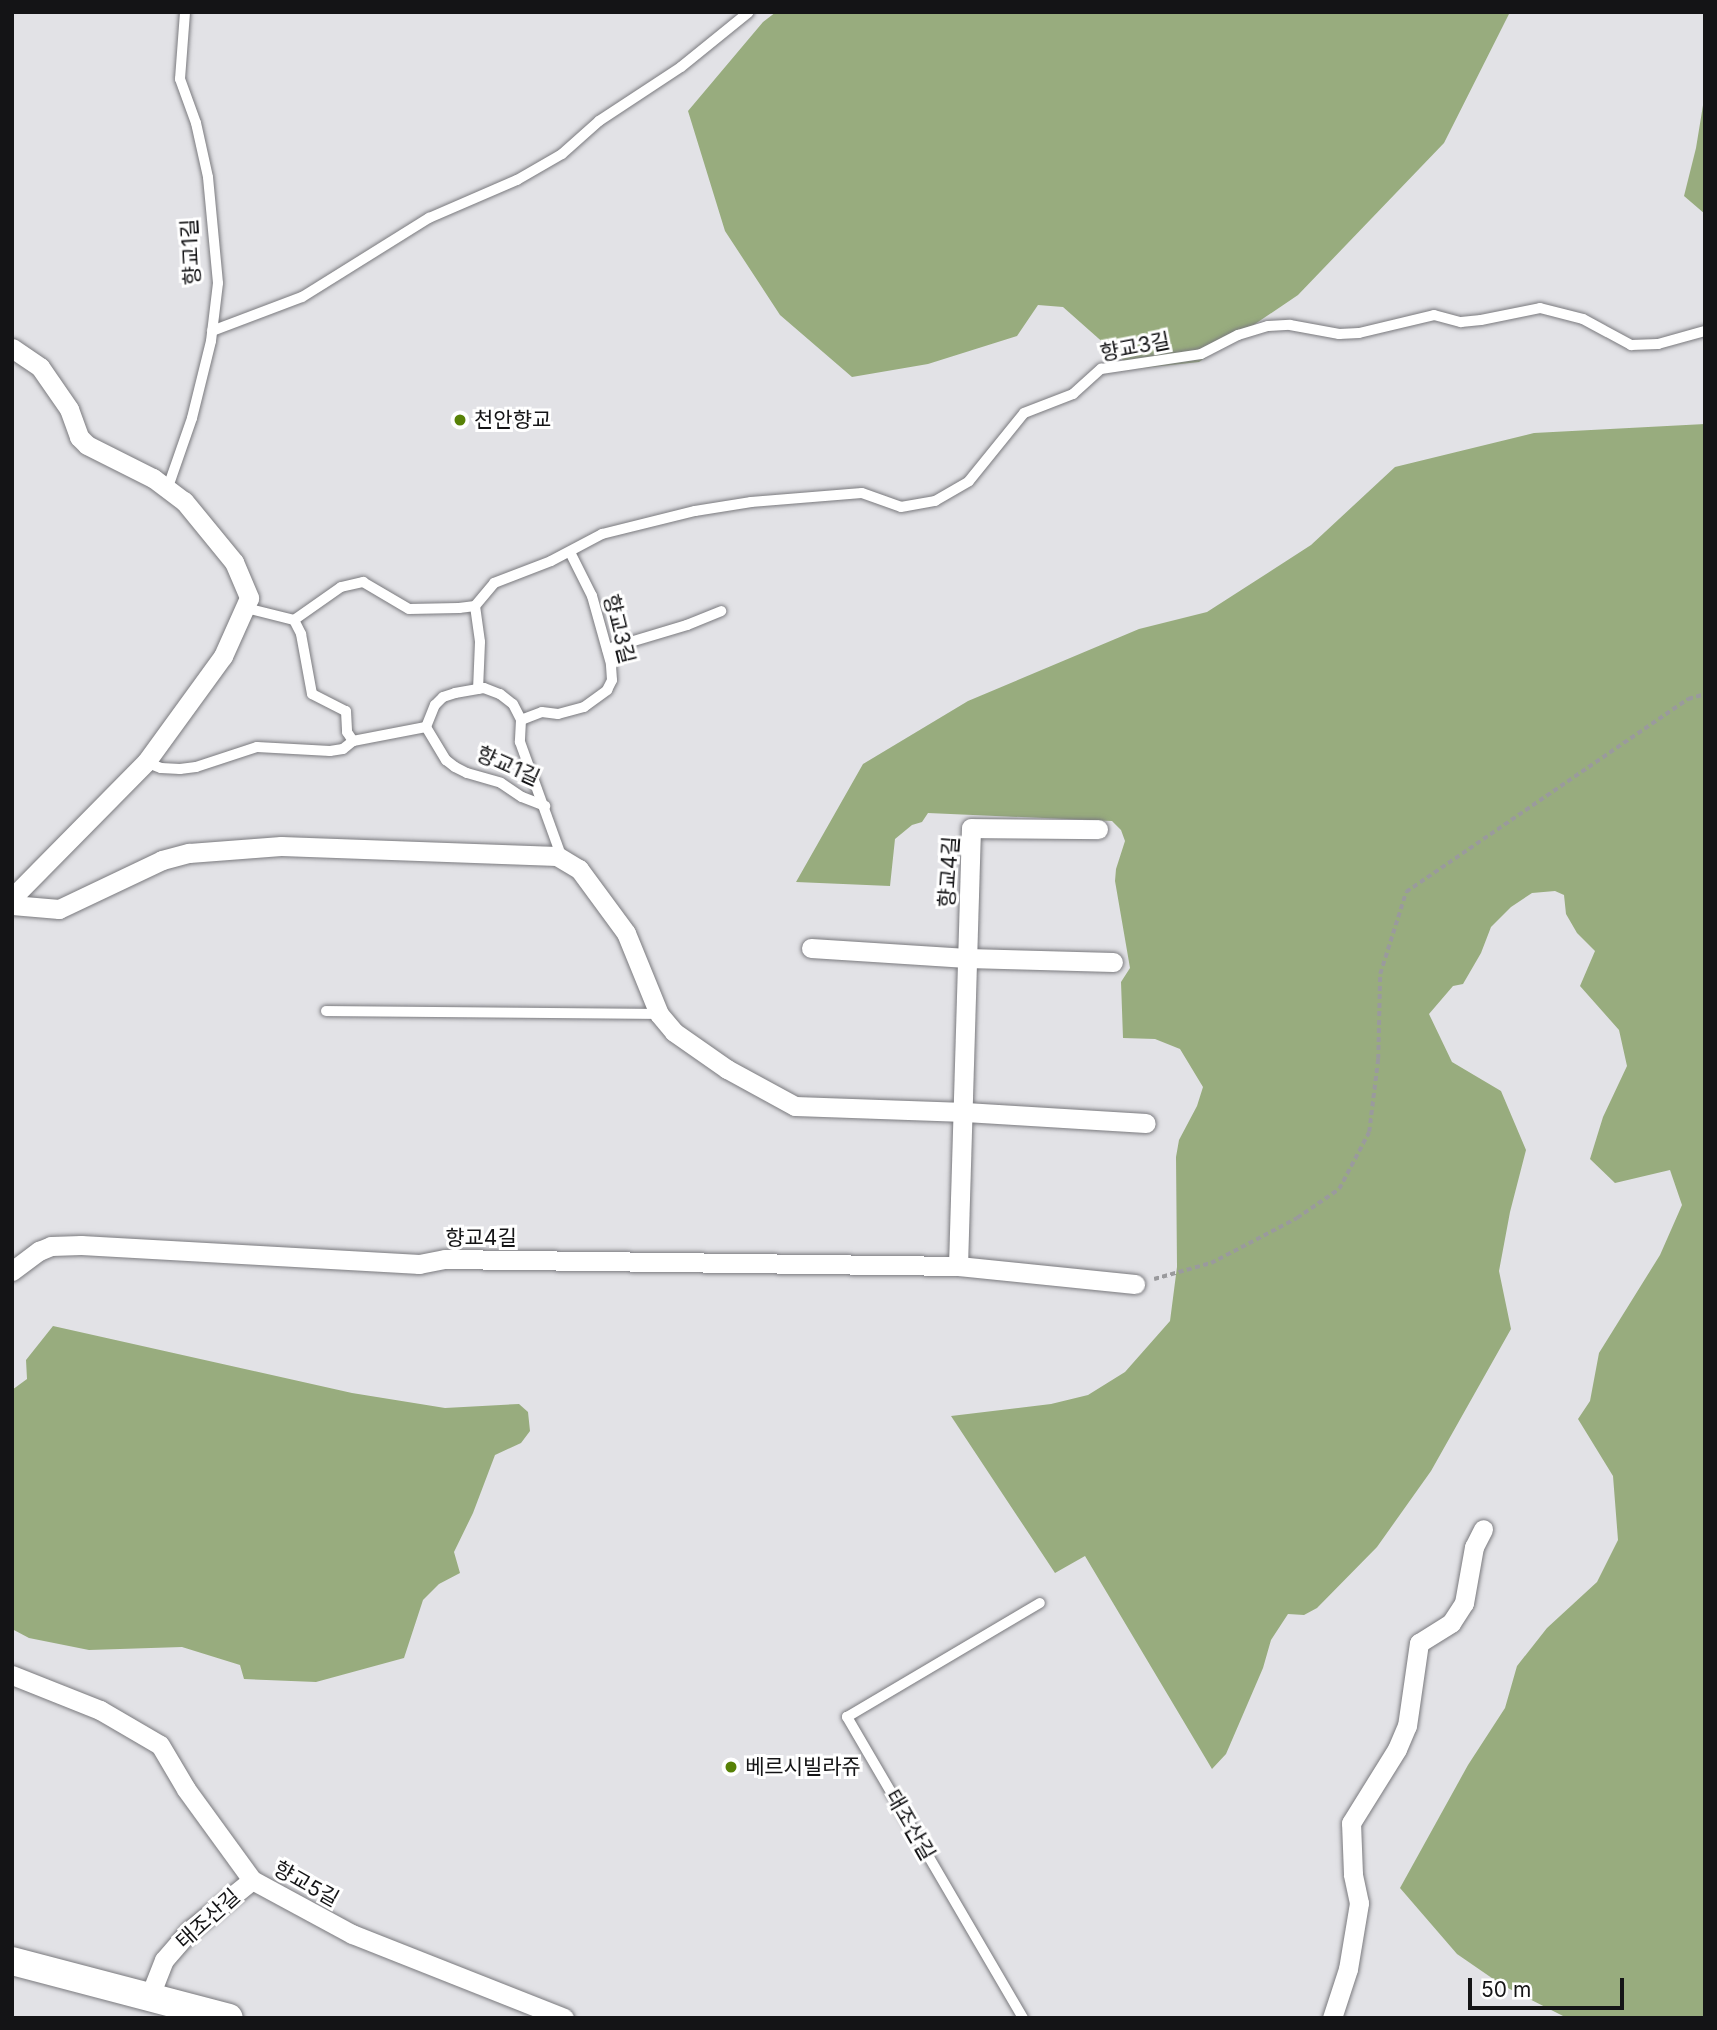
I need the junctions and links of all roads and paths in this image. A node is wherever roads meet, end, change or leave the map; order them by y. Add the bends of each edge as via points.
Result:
1 (185, 12) edge
2 (749, 12) edge
3 (212, 331) junction
4 (1705, 331) edge
5 (12, 348) edge
6 (168, 487) junction
7 (570, 552) junction
8 (475, 606) junction
9 (246, 608) junction
10 (721, 611) dead end
11 (294, 620) junction
12 (607, 649) junction
13 (478, 689) junction
14 (1705, 694) edge
15 (521, 720) junction
16 (426, 727) junction
17 (353, 741) junction
18 (146, 762) junction
19 (545, 806) junction
20 (1098, 830) dead end
21 (562, 858) junction
22 (12, 898) edge
23 (12, 905) edge
24 (811, 948) dead end
25 (967, 958) junction
26 (1113, 962) dead end
27 (326, 1011) dead end
28 (659, 1014) junction
29 (965, 1112) junction
30 (1146, 1123) dead end
31 (958, 1266) junction
32 (12, 1271) edge
33 (1135, 1284) joint
34 (1483, 1529) dead end
35 (1040, 1603) dead end
36 (12, 1675) edge
37 (252, 1880) junction
38 (12, 1961) edge
39 (149, 1998) junction
40 (229, 2018) edge
41 (564, 2018) edge
42 (1023, 2018) edge
43 (1332, 2018) edge

1 - 3 lane, 향교1길 via 180,79 202,148 215,237 218,283
2 - 3 lane via 681,67 599,121 562,154 517,180 429,218 302,296
3 - 6 lane, 향교1길 via 192,418
4 - 7 lane, 향교3길 via 1658,344 1631,345 1583,319 1541,308 1461,322 1434,315 1359,333 1268,326 1201,354 1101,369 1073,394 1024,413 969,481 934,501 901,507 862,493 751,502 622,528
5 - 6 street via 40,367 87,445
6 - 9 street via 234,562 247,591
7 - 8 lane, 향교3길 via 494,583
7 - 12 lane, 향교3길 via 592,596
8 - 11 lane via 418,610 363,582 351,583
8 - 13 lane via 480,642
9 - 11 lane
9 - 18 street via 223,656
10 - 12 lane
11 - 17 lane via 312,694 346,711 347,732
12 - 15 lane, 향교3길 via 612,680 607,690 571,712 542,712
13 - 15 lane via 500,694 513,704
13 - 16 lane via 443,697
14 - 33 path via 1688,699 1406,892 1380,974 1378,1059 1369,1132 1339,1189 1297,1218 1211,1263
15 - 19 lane via 520,742
16 - 17 lane
16 - 19 lane, 향교1길 via 446,760 455,766
17 - 18 lane via 330,751 257,747 180,769
18 - 22 street
19 - 21 lane
20 - 25 street, 향교4길 via 971,828
21 - 23 street via 281,846 189,853 162,860 60,909
21 - 28 street via 579,869 626,933
24 - 25 street
25 - 26 street
25 - 29 street, 향교4길
27 - 28 lane
28 - 29 street via 674,1032 727,1069 795,1106
29 - 30 street
29 - 31 street, 향교4길
31 - 32 street, 향교4길 via 445,1259 419,1264 80,1245 51,1246
31 - 33 street, 향교4길
34 - 43 street via 1474,1547 1464,1603 1451,1623 1419,1643 1407,1726 1351,1823 1359,1903 1348,1969
35 - 42 lane, 태조산길 via 847,1717
36 - 37 street, 향교5길 via 100,1710 160,1745
37 - 39 street, 태조산길 via 172,1950
37 - 41 street, 향교5길 via 352,1934
38 - 39 street
39 - 40 street

